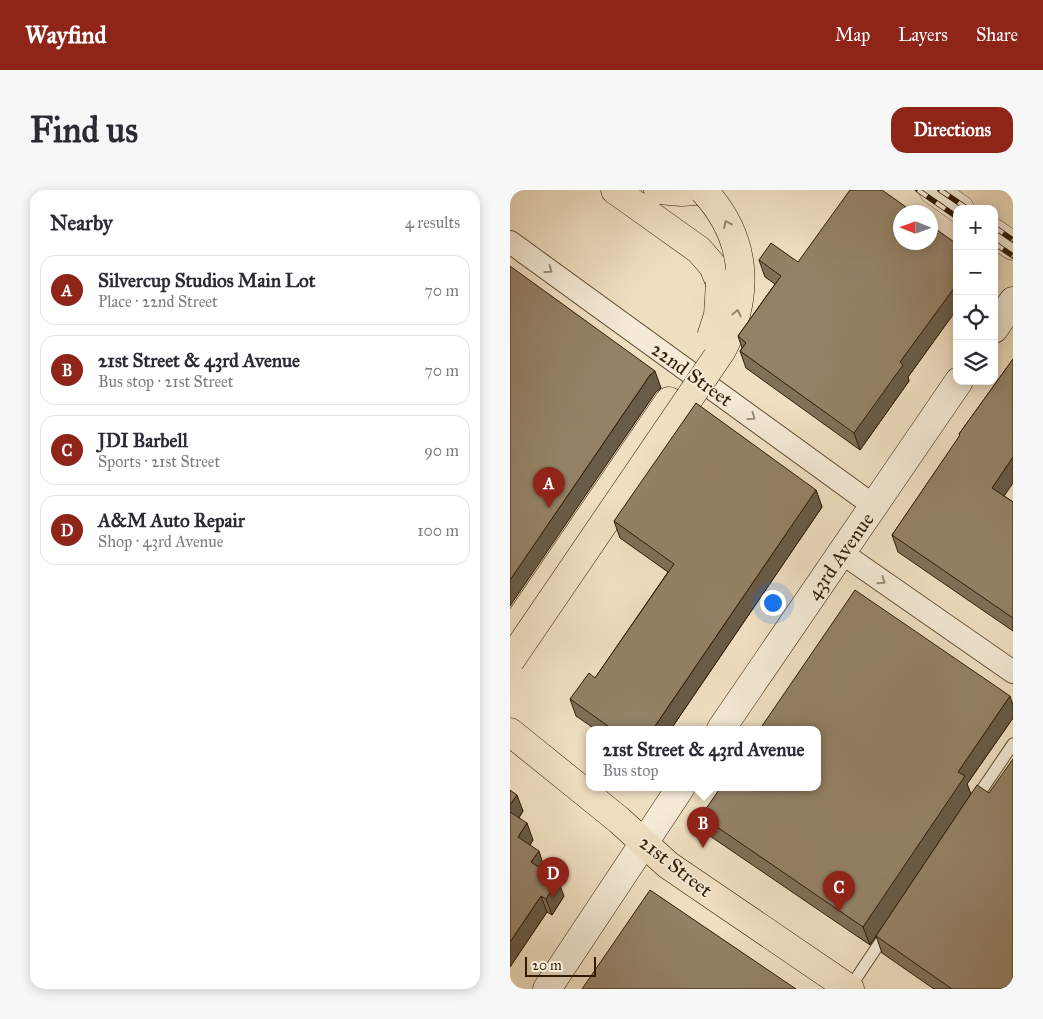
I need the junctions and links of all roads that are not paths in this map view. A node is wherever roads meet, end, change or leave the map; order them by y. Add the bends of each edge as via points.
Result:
1 (615, 190) edge
2 (658, 190) edge
3 (703, 190) edge
4 (707, 190) edge
5 (933, 190) edge
6 (954, 205) edge
7 (998, 236) edge
8 (510, 242) edge
9 (1013, 246) edge
10 (1013, 301) edge
11 (998, 323) edge
12 (956, 385) edge
13 (874, 506) junction
14 (842, 553) junction
15 (510, 634) edge
16 (510, 661) edge
17 (1013, 672) edge
18 (723, 726) edge
19 (510, 732) edge
20 (1013, 744) edge
21 (678, 791) edge
22 (969, 810) edge
23 (644, 843) junction
24 (892, 926) edge
25 (547, 989) edge
26 (849, 989) edge

1 - 15 main road, bridge via 699,250 713,266 720,283 718,315 706,348
2 - 4 main road
16 -> 3 main road, bridge via 730,336 739,302 740,263 730,229
5 - 6 main road
7 - 9 main road
8 -> 13 street, 22nd Street
10 - 11 main road
12 - 13 main road, 43rd Avenue
13 - 14 main road, 43rd Avenue
14 -> 17 street
14 - 18 main road, 43rd Avenue
19 - 23 main road, 21st Street
20 - 22 lane
21 - 23 main road
23 - 25 main road
23 - 26 main road, 21st Street via 668,865
24 - 26 lane

